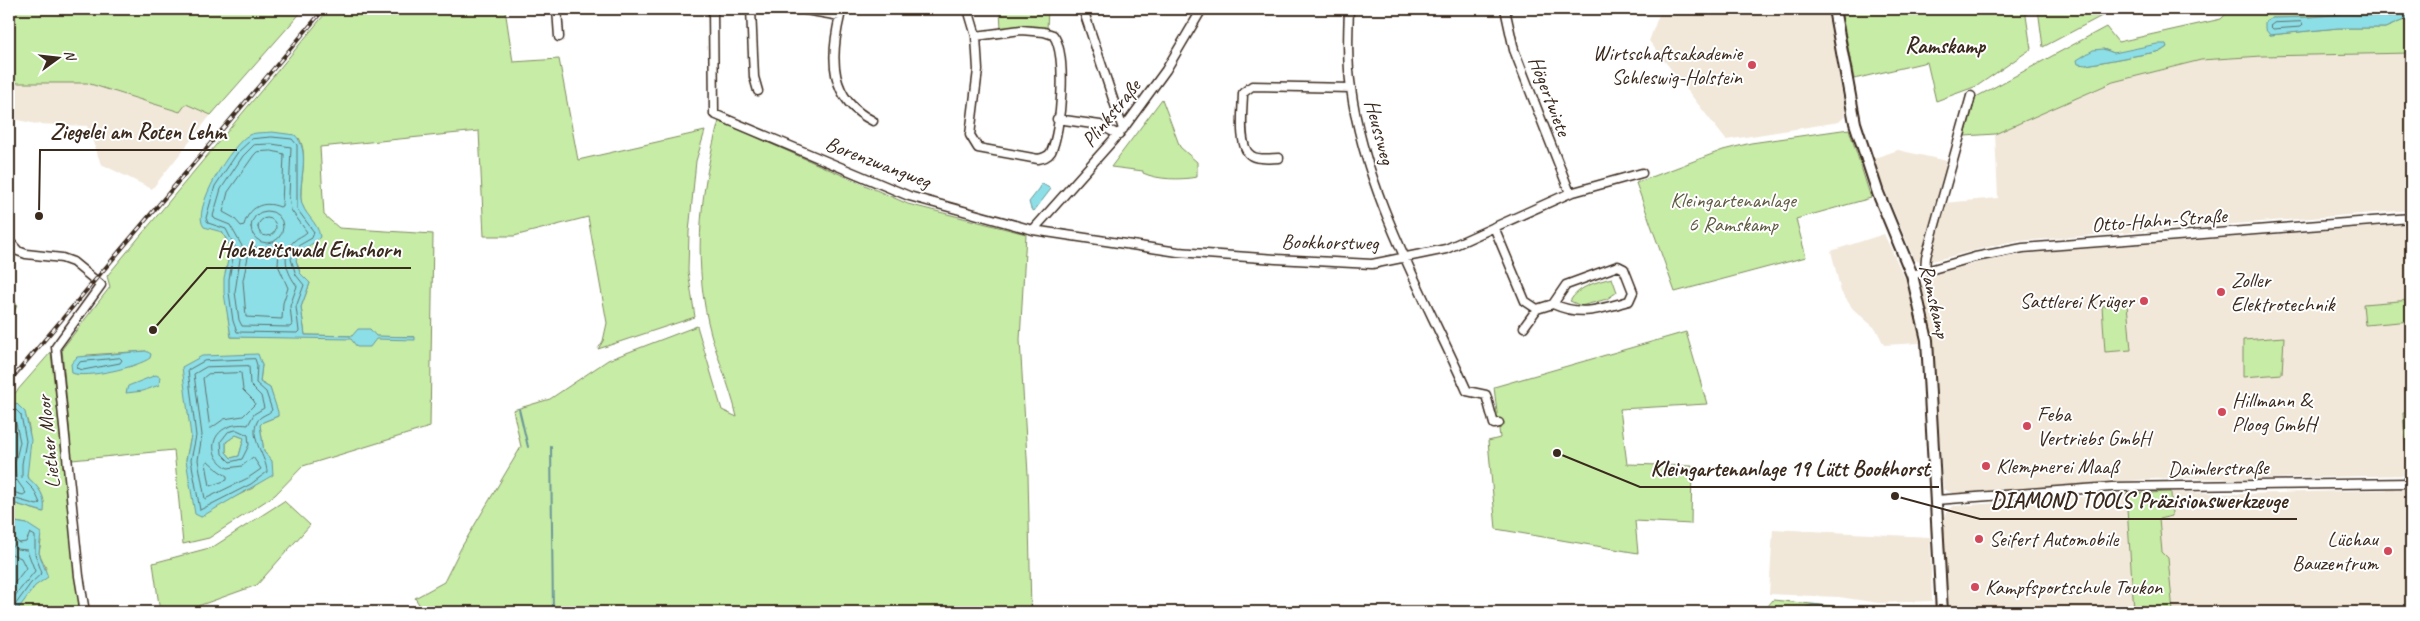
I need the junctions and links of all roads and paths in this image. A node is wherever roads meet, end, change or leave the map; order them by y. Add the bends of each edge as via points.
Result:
1 (557, 9) edge
2 (713, 9) edge
3 (751, 9) edge
4 (800, 9) edge
5 (968, 9) edge
6 (1083, 9) edge
7 (1202, 9) edge
8 (1349, 9) edge
9 (1505, 9) edge
10 (1834, 9) edge
11 (976, 36) junction
12 (559, 37) dead end
13 (1351, 88) junction
14 (758, 91) dead end
15 (1970, 96) dead end
16 (1057, 119) junction
17 (873, 121) dead end
18 (1121, 132) junction
19 (1279, 158) dead end
20 (1642, 173) dead end
21 (1570, 193) junction
22 (2411, 218) edge
23 (1494, 227) junction
24 (1033, 230) junction
25 (9, 240) edge
26 (1405, 258) junction
27 (1925, 270) junction
28 (1912, 275) junction
29 (1553, 304) junction
30 (1537, 309) junction
31 (1524, 327) dead end
32 (1499, 422) dead end
33 (2411, 484) edge
34 (1936, 500) junction
35 (85, 612) edge
36 (1942, 612) edge

1 - 12 street
2 - 24 street, Borenzwangweg via 714,114 909,196
3 - 14 street via 754,77
4 - 17 street via 840,16 834,45 836,75 854,109
5 - 11 street
6 - 18 street
7 - 18 street, Plinkstraße via 1166,70
8 - 13 street, Heussweg
9 - 21 street, Högertwiete via 1517,58
10 - 28 street, Ramskamp via 1857,130 1878,193
11 - 16 street via 1021,30 1053,35 1060,48 1063,81
11 - 16 street via 978,70 970,135 978,148 1031,159 1046,158 1051,152
13 - 19 street via 1252,86 1243,93 1242,138 1247,152 1253,157
13 - 26 street, Heussweg via 1364,147
15 - 27 street, Ramskamp
16 - 18 street via 1100,125
18 - 24 street, Plinkstraße
20 - 21 street, Bookhorstweg
21 - 23 street, Bookhorstweg
22 - 27 street, Otto-Hahn-Straße via 2023,248
23 - 26 street, Bookhorstweg via 1446,248
23 - 30 street via 1524,301
24 - 26 street, Bookhorstweg via 1178,252 1372,264
25 - 35 street, Liether Moor via 18,251 26,254 73,262 100,283 100,289 56,347
26 - 32 street, Heussweg via 1467,391 1486,395 1494,424
27 - 28 street, Otto-Hahn-Straße
28 - 34 street, Ramskamp via 1927,340
29 - 29 street via 1586,312 1629,301 1633,292 1624,269 1618,266 1566,285
29 - 30 street
30 - 31 street
33 - 34 street, Daimlerstraße via 2112,487
34 - 36 street, Ramskamp

